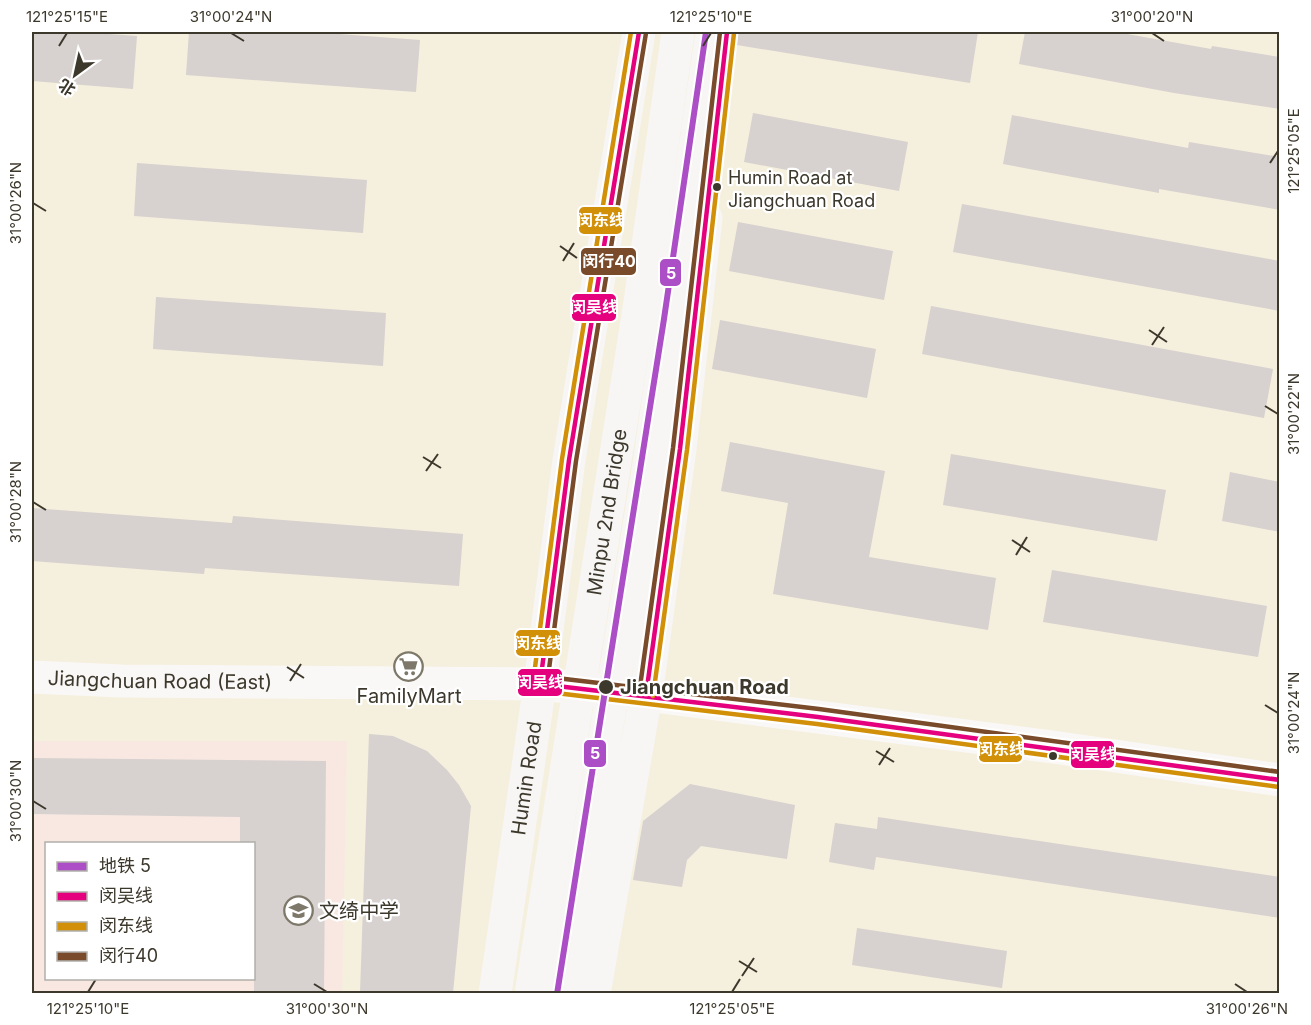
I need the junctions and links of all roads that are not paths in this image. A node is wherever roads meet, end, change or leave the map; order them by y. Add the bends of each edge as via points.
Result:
1 (639, 32) edge
2 (678, 32) edge
3 (712, 32) edge
4 (727, 32) edge
5 (32, 677) edge
6 (540, 684) junction
7 (646, 695) junction
8 (1280, 780) edge
9 (495, 993) edge
10 (531, 993) edge
11 (564, 993) edge
12 (594, 993) edge

1 - 6 main road, Humin Road via 568,460
2 - 10 main road, Minpu 2nd Bridge via 640,302
3 - 11 main road, Minpu 2nd Bridge via 649,464
4 - 7 main road via 680,449
5 - 6 main road, Jiangchuan Road (East)
6 - 7 main road, Jiangchuan Road (East)
6 - 9 main road, Humin Road
7 - 8 main road
7 - 12 main road

